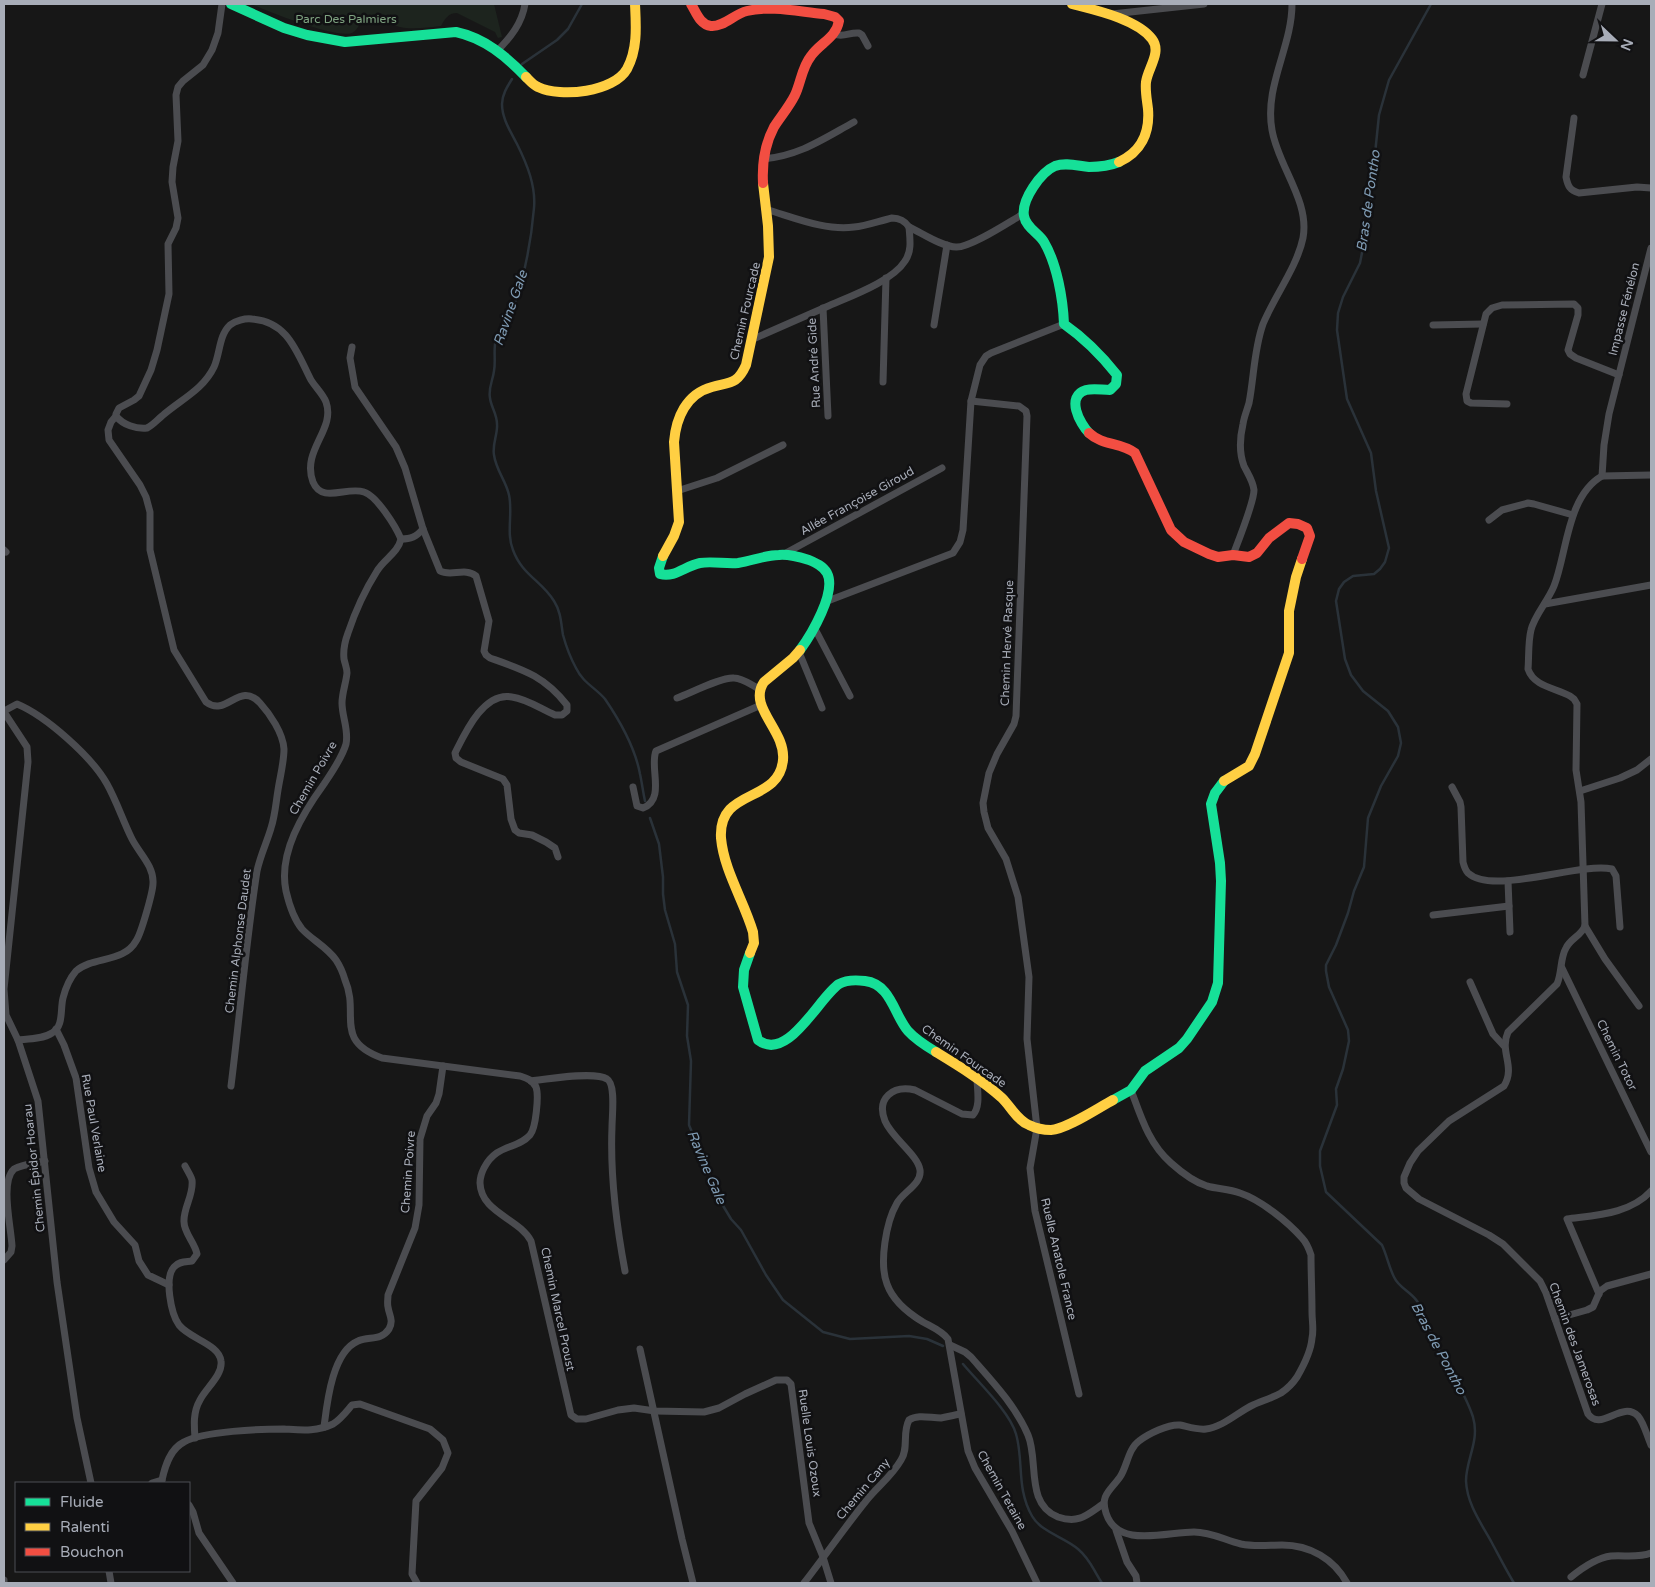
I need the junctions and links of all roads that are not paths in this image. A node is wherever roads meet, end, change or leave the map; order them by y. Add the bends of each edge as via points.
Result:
1 (222, 4) edge
2 (231, 4) edge
3 (525, 4) edge
4 (635, 4) edge
5 (691, 4) edge
6 (773, 4) edge
7 (1072, 4) edge
8 (1204, 4) edge
9 (1292, 4) edge
10 (1602, 4) edge
11 (758, 10) junction
12 (1112, 14) junction
13 (834, 34) junction
14 (868, 46) dead end
15 (498, 51) junction
16 (1583, 76) dead end
17 (1574, 118) dead end
18 (854, 122) dead end
19 (763, 159) junction
20 (1651, 188) edge
21 (765, 209) junction
22 (1023, 214) junction
23 (909, 227) junction
24 (947, 246) junction
25 (1651, 248) edge
26 (886, 278) junction
27 (823, 308) junction
28 (1064, 324) junction
29 (1483, 324) junction
30 (934, 325) dead end
31 (1433, 325) dead end
32 (751, 340) junction
33 (352, 347) dead end
34 (1619, 375) junction
35 (883, 382) dead end
36 (971, 401) junction
37 (1507, 404) dead end
38 (116, 416) junction
39 (828, 416) dead end
40 (783, 445) dead end
41 (942, 468) dead end
42 (1651, 475) edge
43 (1602, 476) junction
44 (677, 490) junction
45 (1572, 515) junction
46 (1488, 520) dead end
47 (423, 529) junction
48 (401, 539) junction
49 (784, 554) junction
50 (1233, 555) junction
51 (1651, 585) edge
52 (825, 602) junction
53 (1545, 604) junction
54 (814, 627) junction
55 (799, 652) junction
56 (759, 689) junction
57 (850, 696) dead end
58 (677, 698) dead end
59 (761, 705) junction
60 (822, 708) dead end
61 (4, 711) edge
62 (1651, 759) edge
63 (633, 787) dead end
64 (1452, 787) dead end
65 (1580, 791) junction
66 (558, 857) dead end
67 (1584, 870) junction
68 (1508, 881) junction
69 (1509, 906) junction
70 (1432, 915) dead end
71 (1585, 926) junction
72 (1620, 927) dead end
73 (1510, 932) dead end
74 (1562, 968) junction
75 (1470, 982) dead end
76 (1639, 1006) dead end
77 (56, 1029) junction
78 (18, 1040) junction
79 (1504, 1046) junction
80 (443, 1066) junction
81 (977, 1078) junction
82 (532, 1081) junction
83 (231, 1086) dead end
84 (1131, 1090) junction
85 (1037, 1128) junction
86 (1651, 1152) edge
87 (45, 1161) junction
88 (184, 1166) dead end
89 (1651, 1191) edge
90 (4, 1260) edge
91 (625, 1271) dead end
92 (1651, 1274) edge
93 (169, 1285) junction
94 (1599, 1294) junction
95 (1555, 1319) junction
96 (950, 1344) junction
97 (640, 1349) dead end
98 (1079, 1394) dead end
99 (655, 1410) junction
100 (961, 1414) junction
101 (324, 1427) junction
102 (195, 1438) junction
103 (1651, 1445) edge
104 (92, 1482) edge
105 (164, 1482) edge
106 (1104, 1504) junction
107 (190, 1508) edge
108 (1116, 1530) junction
109 (1651, 1553) edge
110 (823, 1558) junction
111 (1571, 1577) dead end
112 (233, 1583) edge
113 (417, 1583) edge
114 (693, 1583) edge
115 (804, 1583) edge
116 (831, 1583) edge
117 (1037, 1583) edge
118 (1137, 1583) edge
119 (1347, 1583) edge

1 - 38 street via 212,50 203,65 183,80 176,95 178,141 172,182 178,218 168,244 169,294 157,350 139,396 119,408
2 - 15 street via 284,28 323,38 346,42 456,32 481,40
3 - 15 street via 518,26
4 - 15 street via 632,59 626,71 608,85 557,93 539,88
5 - 11 street via 701,21 710,26 746,11
6 - 11 street
7 - 12 street
8 - 12 street
9 - 50 street via 1291,25 1272,96 1271,129 1300,205 1304,220 1303,237 1298,255 1268,312 1259,338 1241,440 1243,460 1254,494
10 - 16 street
11 - 13 street via 830,16 839,20
12 - 22 street via 1149,35 1155,43 1145,85 1148,132 1136,150 1118,163 1096,167 1065,163 1044,172 1028,196
13 - 14 street via 858,33
13 - 19 street, Chemin Fourcade via 817,48 807,62 793,98 771,134
17 - 20 street via 1566,177 1572,191
18 - 19 street via 800,151
19 - 21 street, Chemin Fourcade
21 - 23 street via 836,227 853,227 892,218 902,220
21 - 32 street, Chemin Fourcade via 769,259
22 - 24 street via 968,244 957,248
22 - 28 street via 1025,222 1044,241 1062,303
23 - 24 street
23 - 26 street, Rue André Gide via 908,256
24 - 30 street
25 - 34 street, Impasse Fénélon
26 - 27 street, Rue André Gide
26 - 35 street
27 - 32 street, Rue André Gide
27 - 39 street, Rue André Gide
28 - 36 street via 986,356 980,365
28 - 50 street via 1108,363 1116,375 1116,384 1110,390 1088,390 1078,394 1076,408 1084,427 1101,442 1124,446 1135,453 1168,525 1179,538 1209,554
29 - 31 street
29 - 34 street, Impasse Fénélon via 1486,314 1502,305 1574,304 1578,315 1568,350 1570,354
29 - 37 street, Impasse Fénélon via 1467,400 1471,404
32 - 44 street, Chemin Fourcade via 746,365 739,379 706,389 689,401 681,413 675,431
33 - 47 street via 350,358 355,387 396,447
34 - 43 street, Impasse Fénélon via 1609,414
36 - 52 street via 963,530 957,548 953,553
36 - 85 street, Chemin Hervé Rasque via 1019,406 1027,416 1016,716 989,773 983,803 988,828 1006,859 1018,897 1029,976 1027,1039
38 - 48 street via 141,429 151,426 191,395 210,375 225,332 232,324 247,318 263,319 288,337 326,402 327,421 311,461 312,480 316,487 327,494 351,490 366,492 378,503
38 - 83 street, Chemin Alphonse Daudet via 108,430 109,440 146,497 150,512 150,550 174,650 206,702 219,707 243,695 256,699 278,729 283,744 272,826 258,868
40 - 44 street via 717,478
41 - 49 street, Allée Françoise Giroud
42 - 43 street
43 - 45 street via 1588,488
44 - 49 street, Chemin Fourcade via 678,527 659,563 660,574 670,575 703,563 734,563
45 - 46 street via 1528,503 1502,510
45 - 53 street via 1559,573
47 - 48 street via 418,536
47 - 66 street via 440,571 446,574 468,572 476,576 489,621 486,655 539,677 567,705 567,711 555,715 511,696 497,698 472,720 455,753 461,762 503,779 515,830 546,842 555,848
48 - 80 street, Chemin Poivre via 399,547 372,578 344,645 347,676 342,705 346,744 293,836 285,872 286,890 292,912 302,928 335,959 343,974 349,988 352,1034 359,1045 368,1053 382,1058
49 - 52 street, Chemin Fourcade via 812,561 825,570 830,584
50 - 84 street via 1245,557 1257,553 1269,538 1289,523 1303,526 1309,532 1289,611 1289,653 1255,754 1249,766 1223,781 1211,804 1221,881 1216,993 1187,1039 1145,1071
51 - 53 street
52 - 54 street, Chemin Fourcade
53 - 65 street via 1530,631 1528,669 1537,682 1570,696 1577,704 1576,770
54 - 55 street, Chemin Fourcade
54 - 57 street
55 - 56 street, Chemin Fourcade
55 - 60 street
56 - 58 street via 744,680 726,678
56 - 59 street, Chemin Fourcade
59 - 63 street via 656,750 656,786 647,806 637,806
59 - 81 street, Chemin Fourcade via 781,741 782,766 778,776 765,790 728,808 721,835 723,851 753,932 754,943 742,978 757,1037 767,1045 786,1040 798,1031 838,985 846,981 866,980 876,984 888,996 907,1030 916,1039
61 - 77 street via 17,704 39,716 96,766 132,840 152,872 153,883 137,940 121,954 76,971 68,984
61 - 78 street, Chemin Épidor Hoarau via 27,747 28,762 4,989 6,1015
62 - 65 street via 1620,778
64 - 68 street via 1461,807 1465,869 1478,878
65 - 67 street
67 - 68 street
67 - 71 street
67 - 72 street via 1614,870
68 - 69 street
69 - 70 street
69 - 73 street
71 - 74 street via 1566,948
71 - 76 street
74 - 79 street via 1557,984 1512,1026
74 - 86 street, Chemin Totor
75 - 79 street, Chemin des Jamerosas via 1493,1034
77 - 78 street via 46,1036
77 - 93 street, Rue Paul Verlaine via 76,1078 89,1168 96,1192 114,1222 135,1245 148,1275
78 - 87 street, Chemin Épidor Hoarau via 38,1101
79 - 95 street, Chemin des Jamerosas via 1509,1071 1504,1086 1449,1121 1418,1151 1410,1163 1404,1183 1419,1200 1503,1244 1540,1281
80 - 82 street via 520,1076
80 - 101 street, Chemin Poivre via 439,1094 420,1139 419,1205 415,1228 388,1295 392,1322 384,1334 355,1342 341,1357 328,1397
81 - 85 street, Chemin Fourcade via 1003,1099 1018,1117
81 - 96 street via 978,1106 973,1115 962,1114 910,1089 891,1092 884,1102 883,1111 888,1127 920,1168 916,1183 897,1202 890,1219 885,1248 886,1284 902,1306 945,1334
82 - 91 street via 601,1076 611,1082 611,1160
82 - 99 street, Chemin Marcel Proust via 537,1094 534,1129 525,1140 497,1152 487,1162 480,1182 483,1194 493,1209 523,1229 531,1242 571,1415 580,1420 618,1410
84 - 85 street via 1069,1124 1052,1130
84 - 106 street via 1152,1141 1172,1164 1196,1182 1243,1193 1282,1219 1303,1239 1310,1255 1313,1337 1296,1378 1280,1393 1210,1429 1167,1426 1138,1441 1122,1475 1107,1493
85 - 98 street, Ruelle Anatole France via 1030,1168 1035,1211
87 - 90 street via 16,1169 6,1179 12,1246
87 - 104 street, Chemin Épidor Hoarau via 61,1311 77,1418
88 - 93 street via 192,1180 184,1225 197,1254 192,1261 174,1267
89 - 94 street via 1631,1208 1567,1219
92 - 94 street via 1607,1286
93 - 102 street via 173,1313 179,1324 187,1333 214,1348 221,1358 220,1370 199,1402 194,1420
94 - 95 street via 1593,1307
95 - 103 street, Chemin des Jamerosas via 1591,1418 1599,1420 1617,1412 1632,1412 1638,1416
96 - 100 street, Chemin Tetaine
96 - 106 street via 971,1357 1003,1394 1028,1433 1036,1488 1044,1508 1055,1516 1080,1520
97 - 99 street
99 - 110 street, Ruelle Louis Ozoux via 704,1412 720,1408 776,1380 787,1380 791,1384 810,1523
99 - 114 street
100 - 110 street, Chemin Cany via 944,1418 918,1416 909,1420 905,1430 905,1449 899,1464
100 - 117 street, Chemin Tetaine via 971,1460 1012,1530
101 - 102 street via 308,1431 235,1431
101 - 113 street via 342,1418 352,1405 360,1404 430,1429 443,1440 448,1453 442,1468 416,1501 412,1574
102 - 105 street via 172,1452 165,1466
106 - 108 street via 1106,1515
107 - 112 street via 199,1533
108 - 118 street
108 - 119 street via 1137,1536 1196,1532 1241,1544 1298,1546 1330,1561
109 - 111 street via 1607,1557
110 - 115 street, Chemin Cany
110 - 116 street

